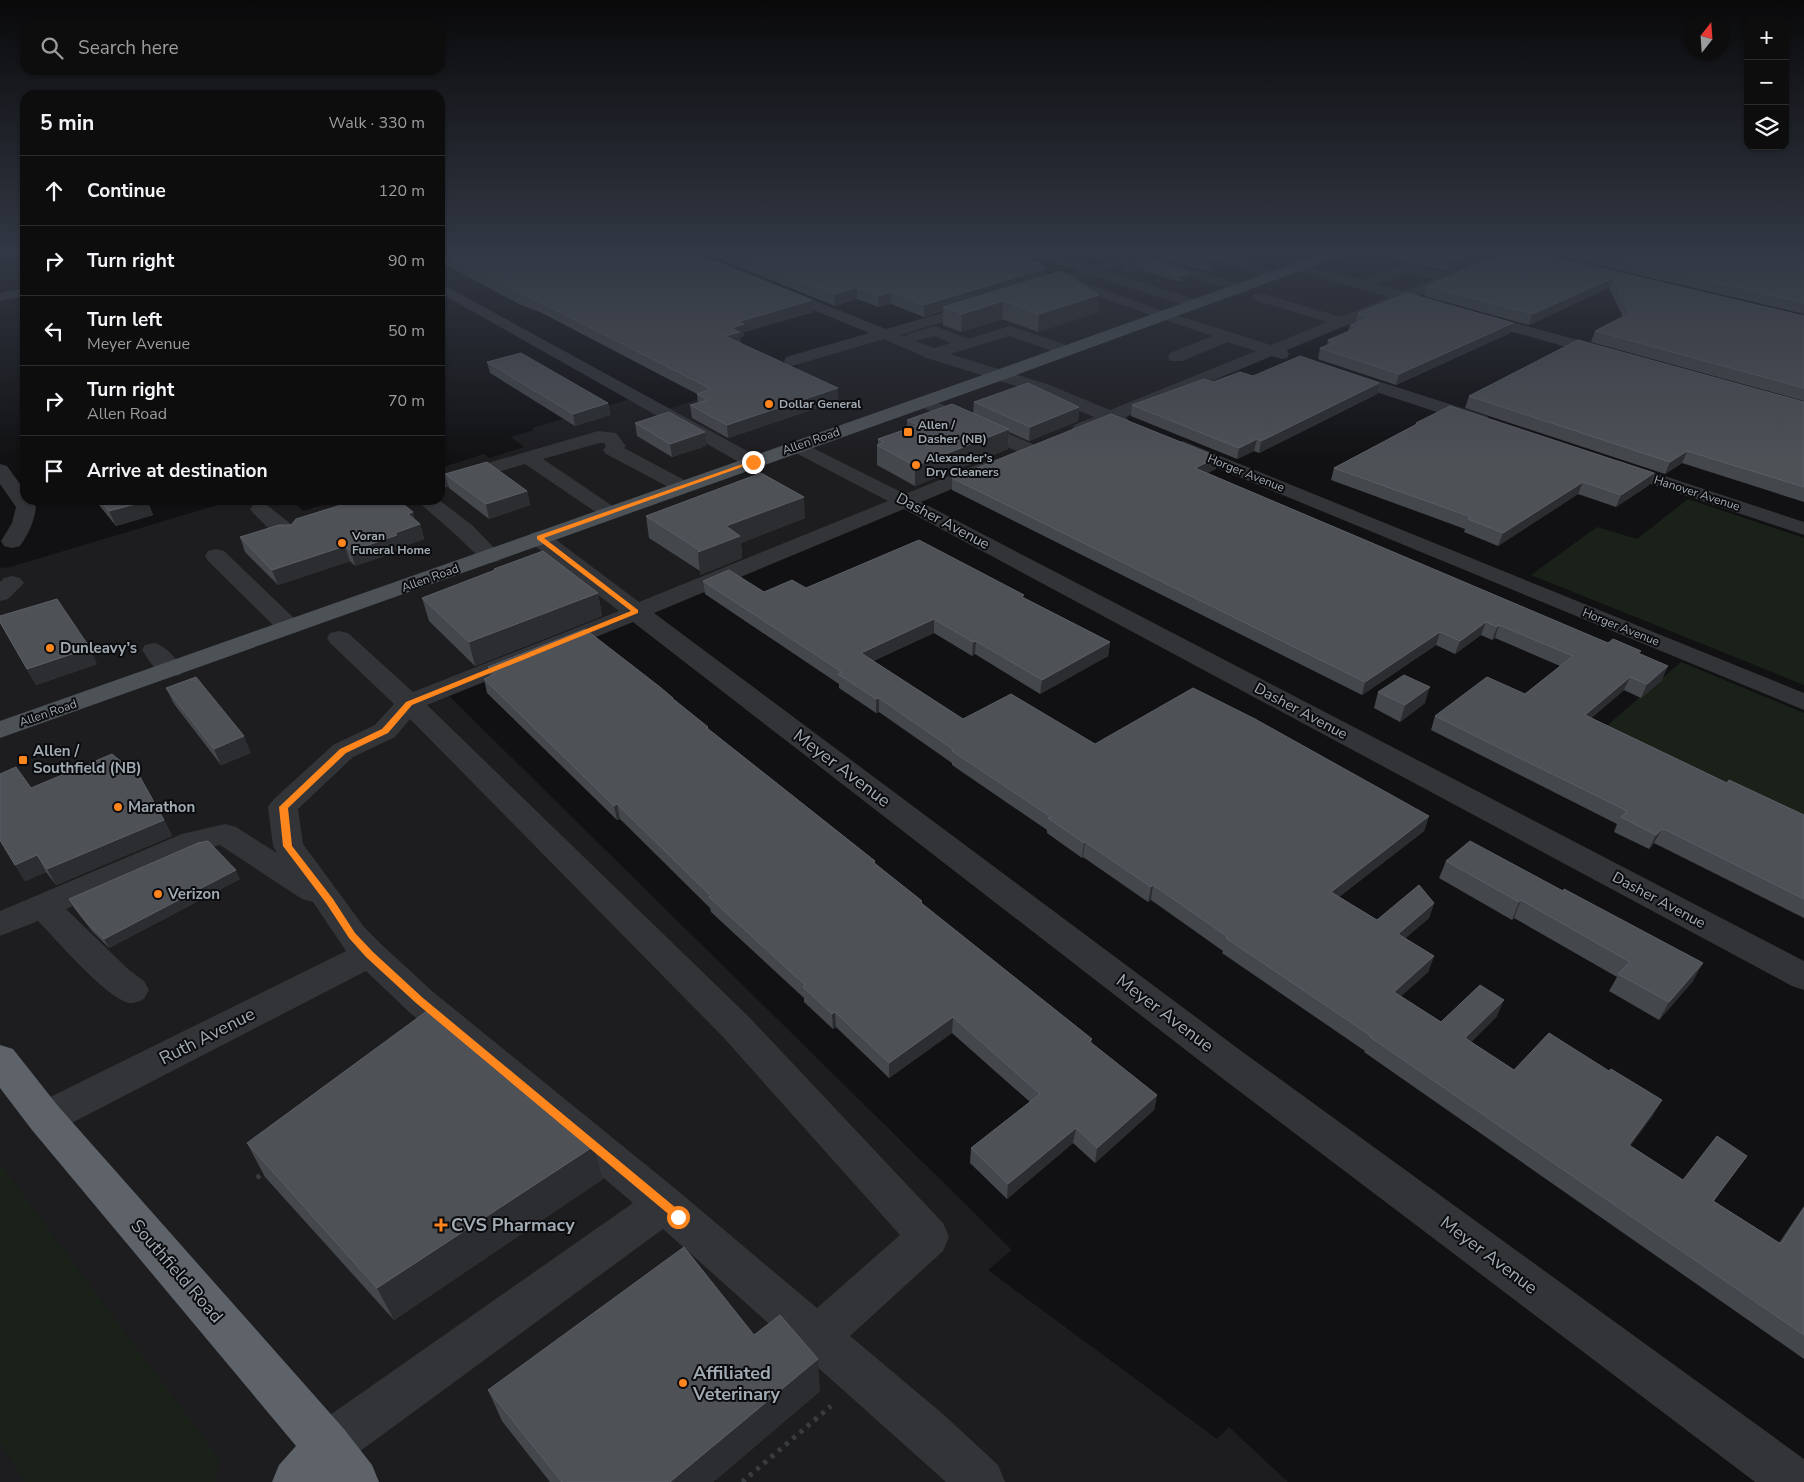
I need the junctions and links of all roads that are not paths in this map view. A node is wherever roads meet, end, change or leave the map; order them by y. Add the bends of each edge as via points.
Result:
1 (503, 321) edge
2 (850, 321) edge
3 (945, 321) edge
4 (1146, 321) edge
5 (1182, 321) edge
6 (1493, 321) edge
7 (1343, 322) edge
8 (928, 328) junction
9 (881, 334) junction
10 (1227, 336) junction
11 (902, 340) junction
12 (967, 344) junction
13 (1066, 351) junction
14 (1272, 351) junction
15 (933, 354) junction
16 (1176, 357) dead end
17 (1623, 358) edge
18 (1300, 360) edge
19 (792, 361) dead end
20 (1328, 370) edge
21 (999, 376) junction
22 (925, 402) junction
23 (1109, 417) junction
24 (1496, 426) edge
25 (1137, 428) edge
26 (1165, 440) edge
27 (1048, 442) junction
28 (797, 446) junction
29 (527, 457) junction
30 (1599, 460) edge
31 (753, 462) junction
32 (0, 470) edge
33 (445, 482) edge
34 (683, 487) junction
35 (20, 498) edge
36 (904, 500) junction
37 (25, 505) edge
38 (432, 505) edge
39 (260, 509) dead end
40 (610, 513) junction
41 (1804, 529) edge
42 (288, 533) edge
43 (540, 538) junction
44 (12, 541) dead end
45 (216, 556) dead end
46 (491, 556) junction
47 (636, 612) junction
48 (289, 627) junction
49 (339, 638) dead end
50 (154, 650) dead end
51 (171, 670) junction
52 (1804, 702) edge
53 (409, 703) junction
54 (0, 730) edge
55 (317, 902) junction
56 (42, 905) junction
57 (0, 924) edge
58 (370, 954) junction
59 (1804, 977) edge
60 (132, 990) dead end
61 (0, 1060) edge
62 (45, 1118) junction
63 (664, 1204) junction
64 (816, 1338) junction
65 (327, 1446) junction
66 (296, 1482) edge
67 (355, 1482) edge
68 (981, 1482) edge
69 (1795, 1482) edge

1 - 31 street
2 - 9 street
3 - 8 street
4 - 13 main road, Allen Road
5 - 10 street
6 - 17 street
7 - 14 street
8 - 9 street
8 - 11 street
8 - 12 street
9 - 11 street
9 - 19 street
10 - 14 street
10 - 16 street
11 - 15 street
12 - 13 street via 1010,331
12 - 15 street
13 - 21 main road, Allen Road
14 - 18 street
14 - 23 street
15 - 21 street
20 - 24 street
21 - 22 main road, Allen Road
21 - 23 street via 1041,388
22 - 27 street
22 - 28 main road, Allen Road
23 - 25 street
23 - 27 street
26 - 52 street, Horger Avenue
27 - 36 street
28 - 31 main road, Allen Road
28 - 36 street, Dasher Avenue
29 - 33 street
29 - 34 street via 598,436 608,437 616,446 614,450
29 - 40 street
30 - 41 street, Hanover Avenue
31 - 34 main road, Allen Road
32 - 35 street
34 - 40 main road, Allen Road
36 - 47 street
36 - 59 street, Dasher Avenue
37 - 44 street via 23,523
38 - 46 street
39 - 42 street
40 - 43 main road, Allen Road
43 - 46 main road, Allen Road
43 - 47 street, Meyer Avenue
45 - 48 street
46 - 48 main road, Allen Road
47 - 53 street
47 - 69 street, Meyer Avenue via 1231,1064
48 - 51 main road, Allen Road
49 - 53 street
50 - 51 street
51 - 54 main road, Allen Road
53 - 55 street via 385,731 343,751 283,807 288,846
53 - 64 street via 736,1026 928,1237
55 - 56 street via 225,834 193,841
55 - 58 street
56 - 57 street
56 - 60 street
58 - 62 street, Ruth Avenue
58 - 63 street via 420,1001
61 - 62 highway, Southfield Road
62 - 65 highway, Southfield Road
63 - 64 street
63 - 65 street
64 - 68 street
65 - 66 highway
65 - 67 highway, Southfield Road

